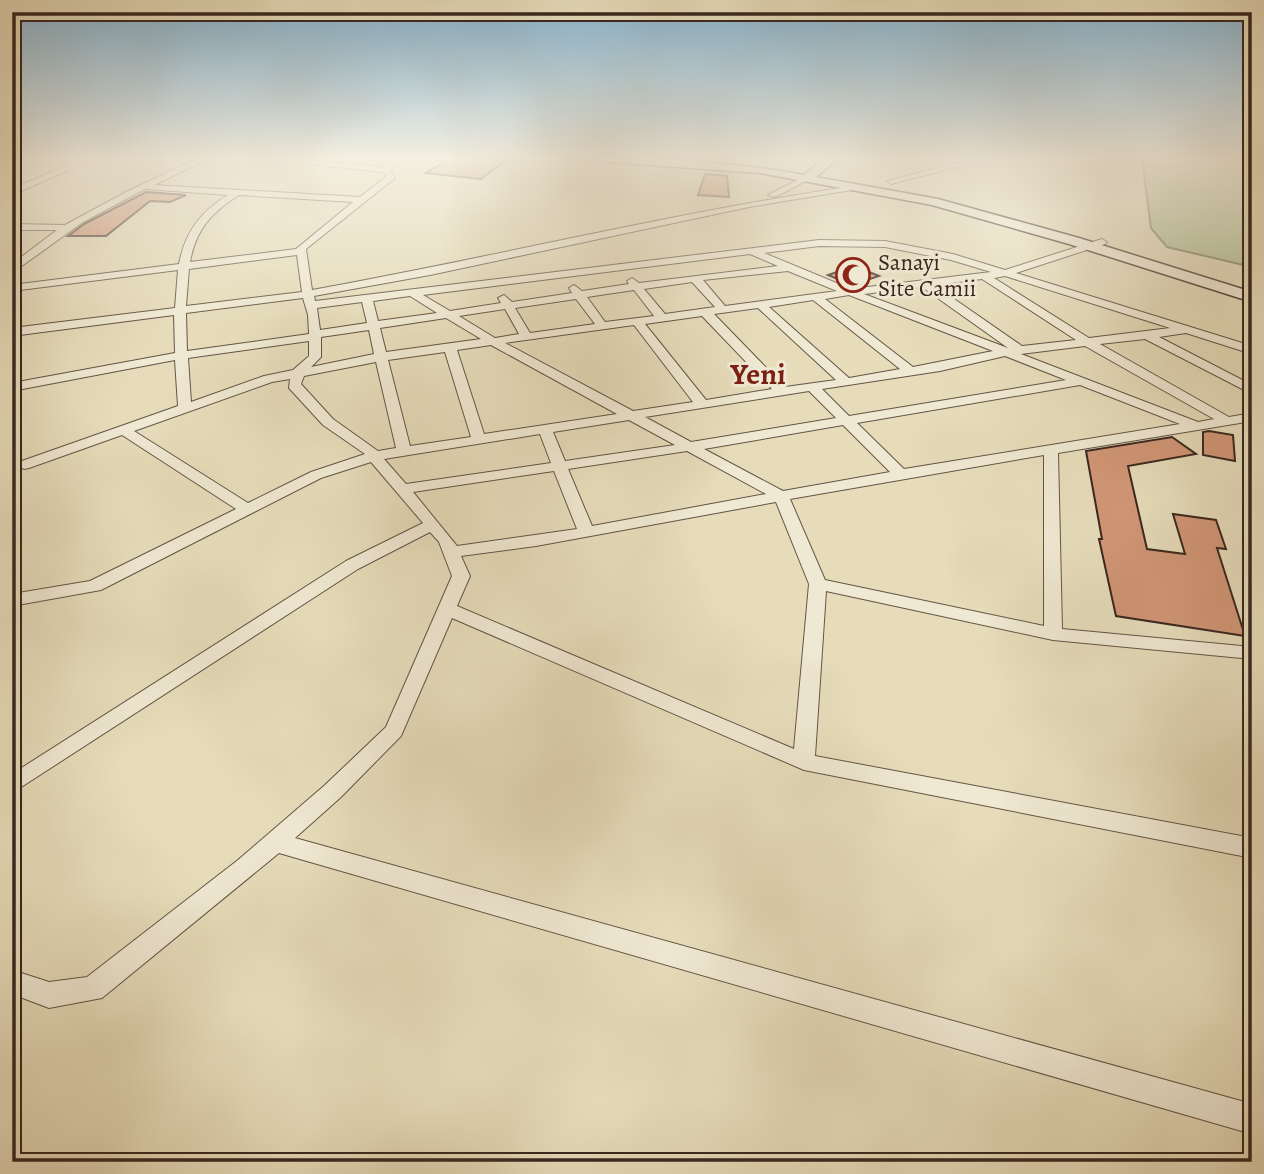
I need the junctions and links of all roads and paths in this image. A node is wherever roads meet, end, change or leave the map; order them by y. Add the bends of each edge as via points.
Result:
1 (91, 213) edge
2 (210, 213) edge
3 (344, 213) edge
4 (708, 213) edge
5 (975, 213) edge
6 (994, 213) edge
7 (12, 227) edge
8 (63, 227) junction
9 (1095, 244) junction
10 (302, 250) junction
11 (750, 250) junction
12 (677, 260) junction
13 (184, 266) junction
14 (621, 267) junction
15 (792, 268) junction
16 (12, 270) edge
17 (1002, 274) junction
18 (564, 275) junction
19 (984, 276) junction
20 (695, 278) junction
21 (496, 284) junction
22 (925, 284) junction
23 (1252, 286) edge
24 (637, 287) junction
25 (12, 288) edge
26 (850, 292) junction
27 (413, 293) junction
28 (579, 296) junction
29 (816, 297) junction
30 (1252, 297) edge
31 (367, 299) junction
32 (310, 300) junction
33 (761, 305) junction
34 (509, 306) junction
35 (180, 310) junction
36 (723, 310) junction
37 (706, 313) junction
38 (449, 315) junction
39 (663, 319) junction
40 (638, 323) junction
41 (373, 326) junction
42 (603, 327) junction
43 (1186, 330) junction
44 (12, 332) edge
45 (315, 335) junction
46 (1147, 335) junction
47 (527, 337) junction
48 (494, 342) junction
49 (1087, 342) junction
50 (450, 348) junction
51 (1252, 350) edge
52 (1013, 351) junction
53 (182, 355) junction
54 (380, 357) junction
55 (299, 371) junction
56 (911, 372) junction
57 (1082, 381) junction
58 (846, 382) junction
59 (12, 387) edge
60 (812, 387) junction
61 (1252, 390) edge
62 (782, 392) junction
63 (702, 405) junction
64 (185, 409) junction
65 (629, 416) junction
66 (1252, 417) edge
67 (845, 421) junction
68 (1227, 421) junction
69 (1197, 426) junction
70 (545, 429) junction
71 (123, 430) junction
72 (479, 440) junction
73 (688, 447) junction
74 (1051, 449) junction
75 (404, 452) junction
76 (374, 456) junction
77 (24, 465) dead end
78 (560, 466) junction
79 (901, 474) junction
80 (401, 489) junction
81 (781, 496) junction
82 (247, 509) junction
83 (433, 524) junction
84 (586, 532) junction
85 (452, 552) junction
86 (818, 584) junction
87 (12, 600) edge
88 (448, 610) junction
89 (1053, 634) junction
90 (1252, 653) edge
91 (804, 762) junction
92 (12, 785) edge
93 (275, 842) junction
94 (1252, 848) edge
95 (12, 982) edge
96 (1252, 1119) edge

1 - 8 street
2 - 13 street via 194,232
3 - 10 street
4 - 32 street
5 - 9 main road
6 - 9 main road
7 - 8 street
8 - 16 street
9 - 17 street
9 - 23 main road
9 - 30 main road
10 - 13 street
10 - 32 street
11 - 12 street
11 - 15 street
11 - 17 street via 819,243 885,244 953,257
12 - 14 street
12 - 20 street
13 - 25 street
13 - 35 street
14 - 18 street
14 - 24 street
15 - 20 street
15 - 26 street
17 - 19 street
17 - 43 street
18 - 21 street
18 - 28 street
19 - 22 street
19 - 49 street
20 - 24 street
20 - 36 street
21 - 27 street
21 - 34 street
22 - 26 street
22 - 52 street
24 - 28 street
24 - 39 street
26 - 29 street
26 - 52 street
27 - 31 street
27 - 38 street
28 - 34 street
28 - 42 street
29 - 33 street
29 - 56 street
31 - 32 street
31 - 41 street
32 - 35 street
32 - 45 street
33 - 36 street
33 - 58 street
34 - 38 street
34 - 47 street
35 - 44 street
35 - 53 street
36 - 37 street
37 - 39 street
37 - 62 street
38 - 41 street
38 - 48 street
39 - 40 street
40 - 42 street
40 - 63 street
41 - 45 street
41 - 54 street
42 - 47 street
43 - 46 street
43 - 51 street
45 - 53 street
45 - 55 street via 315,357
46 - 49 street
46 - 61 street
47 - 48 street
48 - 50 street
48 - 65 street
49 - 52 street
49 - 68 street
50 - 54 street
50 - 72 street
52 - 56 street
52 - 57 street
53 - 59 street
53 - 64 street
54 - 55 street
54 - 75 street
55 - 64 street
55 - 76 street via 294,385 302,395 328,422
56 - 58 street
57 - 67 street
57 - 69 street
58 - 60 street
60 - 62 street
60 - 67 street
62 - 63 street
63 - 65 street
64 - 71 street
65 - 70 street
65 - 73 street
66 - 68 street
67 - 73 street
67 - 79 street
68 - 69 street
69 - 74 street
70 - 72 street
70 - 78 street
71 - 77 street
71 - 82 street
72 - 75 street
73 - 78 street
73 - 81 street
74 - 79 street
74 - 89 street
75 - 76 street
76 - 80 street
76 - 82 street via 316,474
78 - 80 street
78 - 84 street
79 - 81 street
80 - 83 street
81 - 84 street
81 - 86 street
82 - 87 street via 95,586
83 - 85 street
83 - 92 street via 352,565
84 - 85 street
85 - 88 street via 461,576
86 - 89 street
86 - 91 street
88 - 91 street
88 - 93 street via 394,731
89 - 90 street
91 - 94 street
93 - 95 street via 93,989 49,995
93 - 96 street

